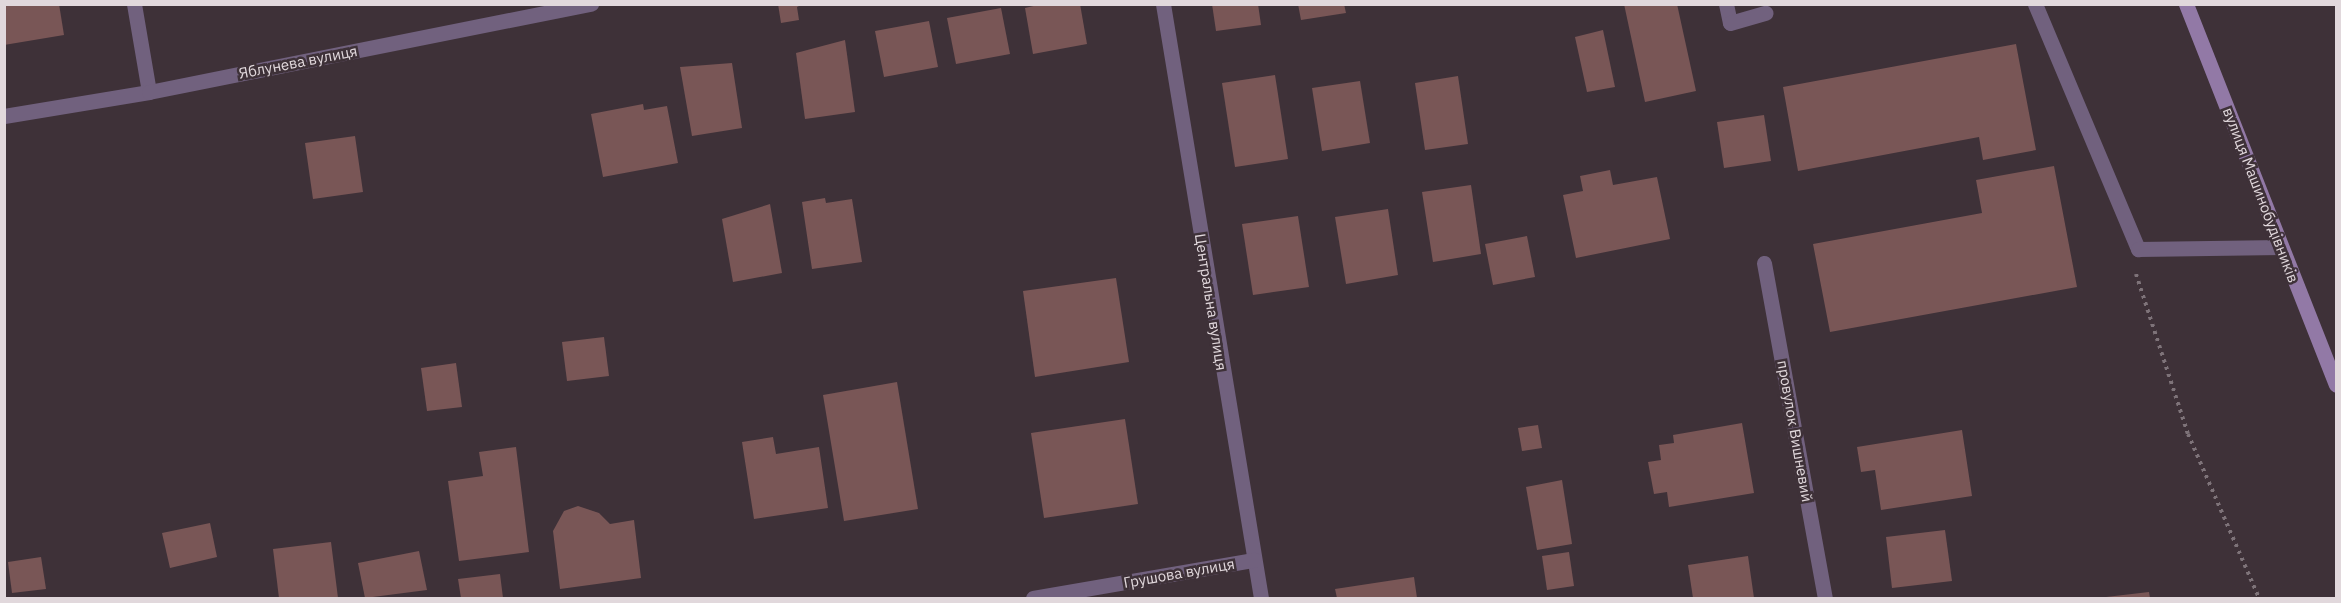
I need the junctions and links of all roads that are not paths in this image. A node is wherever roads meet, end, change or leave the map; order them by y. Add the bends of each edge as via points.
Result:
1 (134, 4) edge
2 (591, 4) edge
3 (1163, 4) edge
4 (1726, 4) edge
5 (2036, 4) edge
6 (2186, 4) edge
7 (1766, 13) dead end
8 (149, 92) junction
9 (4, 116) edge
10 (2281, 247) junction
11 (1764, 263) dead end
12 (2337, 386) edge
13 (1254, 560) junction
14 (1033, 598) edge
15 (1260, 598) edge
16 (1826, 598) edge

1 - 8 street
2 - 8 street, Яблунева вулиця
3 - 13 street, Центральна вулиця
4 - 7 street via 1730,23
5 - 10 street via 2138,249
6 - 10 street, вулиця Машинобудівників
8 - 9 street, Яблунева вулиця
10 - 12 street, вулиця Машинобудівників
11 - 16 street, провулок Вишневий
13 - 14 street, Грушова вулиця
13 - 15 street, Центральна вулиця

